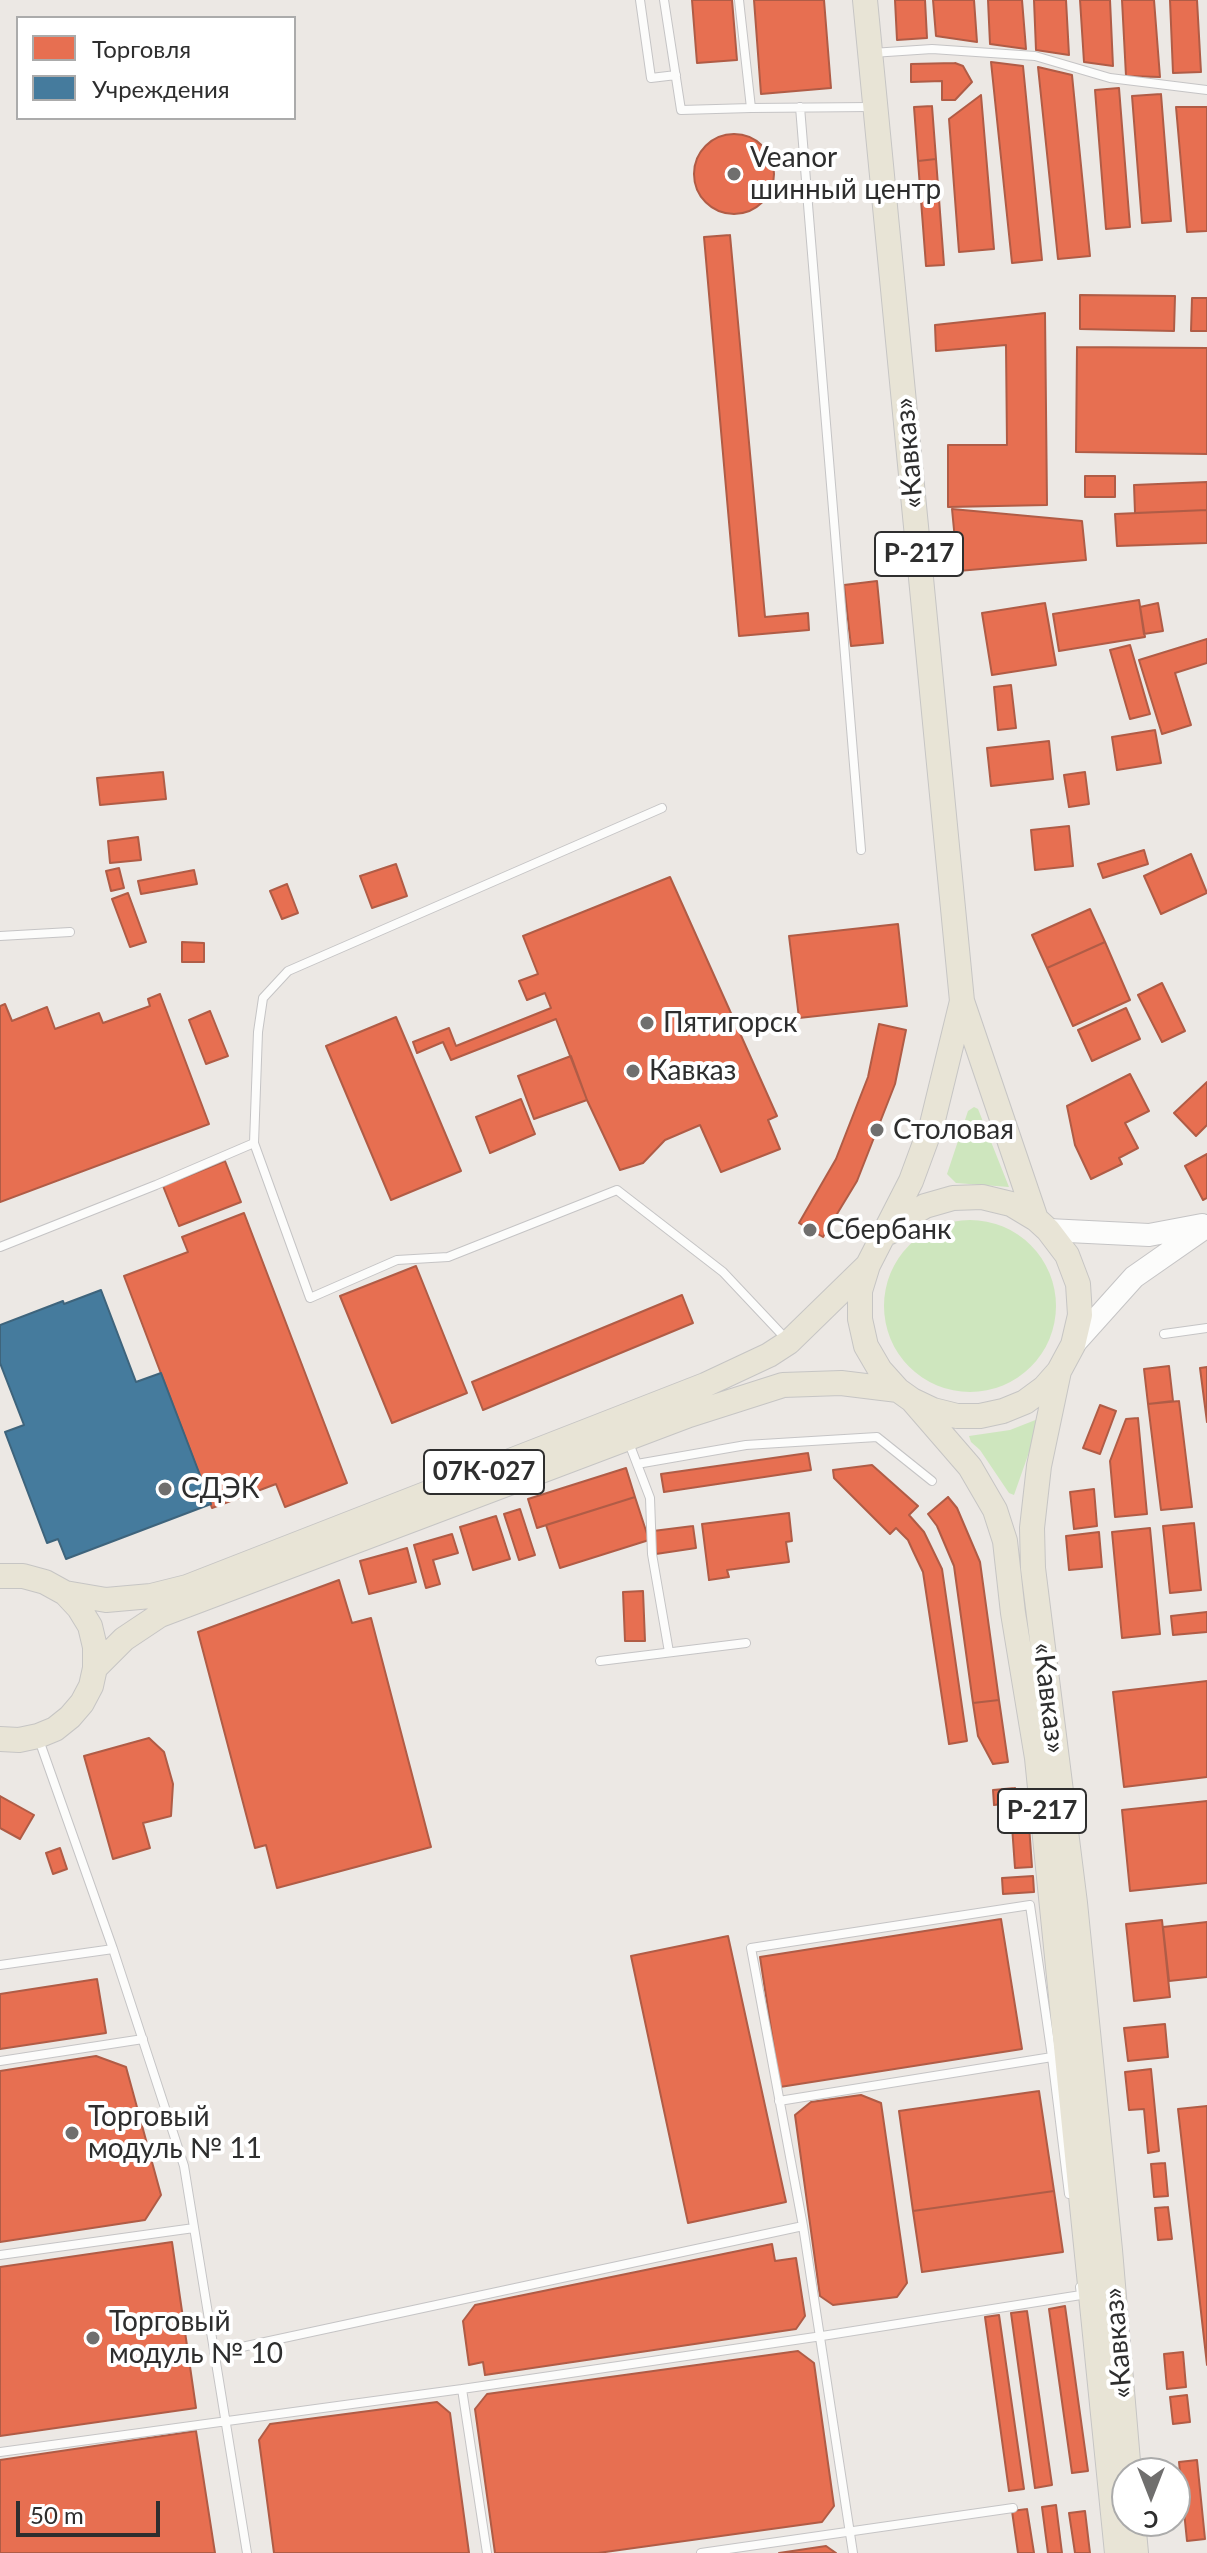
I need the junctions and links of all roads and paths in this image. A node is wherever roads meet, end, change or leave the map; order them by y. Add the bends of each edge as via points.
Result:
1 (640, 0) edge
2 (664, 0) edge
3 (739, 0) edge
4 (865, 0) edge
5 (872, 53) junction
6 (676, 75) junction
7 (1207, 90) edge
8 (800, 107) junction
9 (876, 107) junction
10 (751, 108) junction
11 (662, 808) dead end
12 (861, 850) dead end
13 (70, 932) dead end
14 (0, 936) edge
15 (962, 1001) junction
16 (254, 1143) junction
17 (1042, 1224) junction
18 (1207, 1225) edge
19 (880, 1243) junction
20 (0, 1247) edge
21 (868, 1265) junction
22 (1207, 1328) edge
23 (1164, 1334) dead end
24 (789, 1342) junction
25 (1073, 1345) junction
26 (1059, 1371) junction
27 (905, 1395) junction
28 (627, 1438) junction
29 (637, 1464) junction
30 (932, 1481) dead end
31 (0, 1576) edge
32 (65, 1593) junction
33 (746, 1643) dead end
34 (669, 1652) junction
35 (600, 1661) dead end
36 (95, 1668) junction
37 (38, 1736) junction
38 (0, 1739) edge
39 (113, 1949) junction
40 (0, 1965) edge
41 (143, 2039) junction
42 (1052, 2057) junction
43 (0, 2061) edge
44 (779, 2101) junction
45 (1070, 2200) dead end
46 (803, 2226) junction
47 (194, 2228) junction
48 (0, 2255) edge
49 (1077, 2263) dead end
50 (822, 2336) junction
51 (214, 2353) junction
52 (462, 2389) junction
53 (225, 2421) junction
54 (0, 2452) edge
55 (1128, 2457) edge
56 (1013, 2508) dead end
57 (851, 2532) junction
58 (247, 2553) edge
59 (487, 2553) edge
60 (701, 2553) edge
61 (853, 2553) edge
62 (1117, 2553) edge

1 - 6 lane via 651,78
2 - 6 lane
3 - 10 lane
4 - 5 main road, «Кавказ» / Р-217
5 - 7 lane via 932,49 1035,56 1110,78
5 - 9 main road, «Кавказ» / Р-217
6 - 10 lane via 681,110
8 - 9 lane
8 - 10 lane
8 - 12 lane
9 - 15 main road, «Кавказ» / Р-217
11 - 16 lane via 288,971 263,998
13 - 14 lane
15 - 17 main road, «Кавказ» / Р-217
15 - 19 main road, «Кавказ» / Р-217 via 932,1124
16 - 20 lane
16 - 24 lane via 310,1298 397,1260 448,1257 617,1190 723,1272
17 - 18 main road via 1149,1235
17 - 19 main road via 1011,1204 953,1198 900,1221
17 - 25 main road, «Кавказ» / Р-217 via 1067,1255 1078,1284 1080,1315
18 - 25 main road via 1134,1277
19 - 21 main road, «Кавказ» / Р-217
21 - 24 main road, 07К-027
21 - 27 main road, «Кавказ» / Р-217 via 860,1291 866,1346
22 - 23 lane
24 - 32 main road, 07К-027 via 705,1385 187,1587 106,1600
25 - 26 main road, «Кавказ» / Р-217
26 - 27 main road via 1025,1402 980,1416 933,1410
26 - 55 main road, «Кавказ» / Р-217 via 1039,1466 1033,1568 1075,1903
27 - 28 main road, 07К-027 via 841,1383 783,1385
27 - 62 main road, «Кавказ» / Р-217 via 970,1467 995,1510 1005,1541 1037,1758
28 - 29 lane
28 - 36 main road, 07К-027 via 160,1615 124,1639
29 - 30 lane via 746,1445 877,1437
29 - 34 lane via 650,1498 652,1554
31 - 32 main road, 07К-027 via 23,1576
32 - 36 main road via 90,1626
33 - 34 lane
34 - 35 lane
36 - 37 main road, 07К-027 via 82,1703 55,1729
37 - 38 main road, 07К-027
37 - 39 lane
39 - 40 lane
39 - 41 lane
41 - 43 lane
41 - 47 lane via 184,2166
42 - 44 lane
42 - 44 lane via 1030,1905 751,1948
42 - 45 lane
44 - 46 lane
46 - 50 lane
46 - 51 lane
47 - 48 lane
47 - 51 lane
49 - 50 lane via 1081,2295
50 - 52 lane
50 - 57 lane
51 - 53 lane
52 - 53 lane
52 - 59 lane
53 - 54 lane
53 - 58 lane
56 - 57 lane
57 - 60 lane
57 - 61 lane

